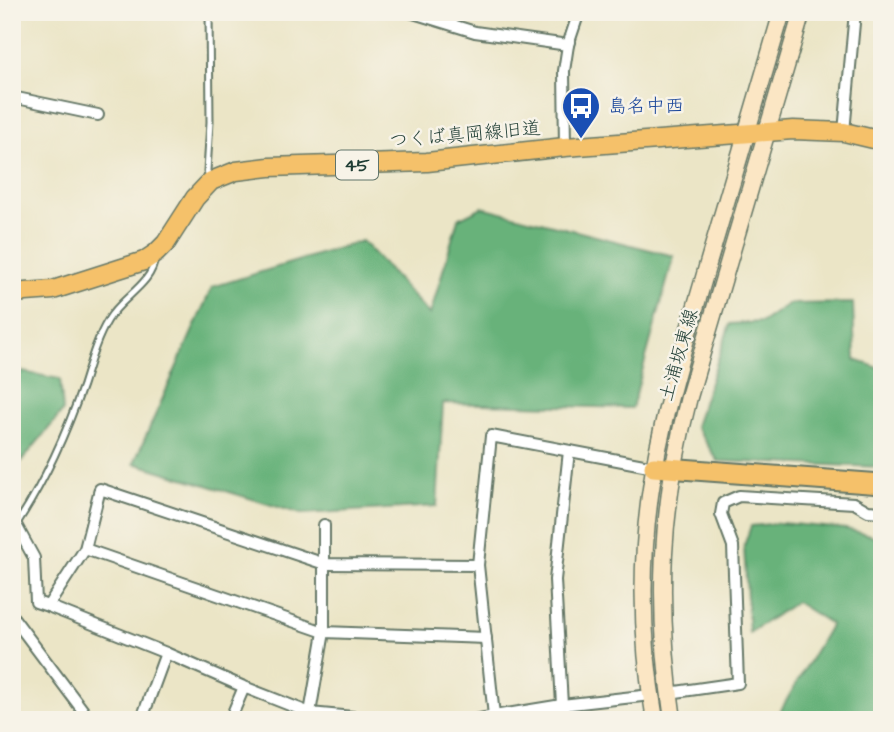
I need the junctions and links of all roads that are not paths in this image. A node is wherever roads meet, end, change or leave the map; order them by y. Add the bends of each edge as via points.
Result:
1 (209, 12) edge
2 (411, 12) edge
3 (579, 12) edge
4 (782, 12) edge
5 (802, 12) edge
6 (855, 12) edge
7 (568, 45) junction
8 (12, 97) edge
9 (98, 115) dead end
10 (767, 132) junction
11 (844, 132) junction
12 (746, 134) junction
13 (882, 141) edge
14 (565, 147) junction
15 (211, 181) junction
16 (156, 253) junction
17 (12, 293) edge
18 (569, 451) junction
19 (663, 469) junction
20 (882, 484) edge
21 (882, 512) edge
22 (324, 525) dead end
23 (14, 527) edge
24 (85, 549) junction
25 (325, 565) junction
26 (478, 565) junction
27 (48, 606) junction
28 (12, 616) edge
29 (324, 632) junction
30 (486, 638) junction
31 (166, 653) junction
32 (244, 687) junction
33 (669, 693) junction
34 (650, 695) junction
35 (562, 705) junction
36 (309, 716) edge
37 (494, 718) edge
38 (90, 720) edge
39 (136, 720) edge
40 (230, 720) edge
41 (385, 720) edge
42 (474, 720) edge
43 (566, 720) edge
44 (655, 720) edge
45 (673, 720) edge

1 - 15 lane via 207,171
2 - 7 street via 475,32
3 - 7 street
4 - 12 main road, 土浦坂東線
5 - 10 main road, 土浦坂東線
6 - 11 street
7 - 14 street
8 - 9 street
10 - 11 main road, つくば真岡線旧道 / 45
10 - 12 main road, つくば真岡線旧道 / 45
10 - 19 main road, 土浦坂東線 via 689,397
11 - 13 main road, つくば真岡線旧道 / 45
12 - 14 main road, つくば真岡線旧道 / 45
12 - 19 main road, 土浦坂東線 via 669,398
14 - 15 main road, つくば真岡線旧道 / 45 via 393,164 269,167 236,171
15 - 16 main road
16 - 17 main road via 81,283
16 - 23 lane via 154,271 108,318 57,453
18 - 19 street
18 - 26 street via 491,436
18 - 35 street via 555,580
19 - 20 highway
19 - 33 main road, 土浦坂東線 via 661,576
19 - 34 main road, 土浦坂東線 via 648,513 643,575
21 - 33 street via 854,503 739,496 723,503 721,514 733,546 738,683
22 - 25 street
23 - 27 street via 34,558 36,602
24 - 25 street via 100,489
24 - 27 street
24 - 29 street
25 - 26 street
25 - 29 street
26 - 30 street
27 - 31 street
28 - 38 street
29 - 30 street
29 - 36 street
30 - 37 street
31 - 32 street
31 - 39 street via 144,713
32 - 36 street
32 - 40 street
33 - 45 main road, 土浦坂東線
34 - 35 street
34 - 44 main road, 土浦坂東線
35 - 37 street
35 - 43 street
36 - 41 street
37 - 42 street

